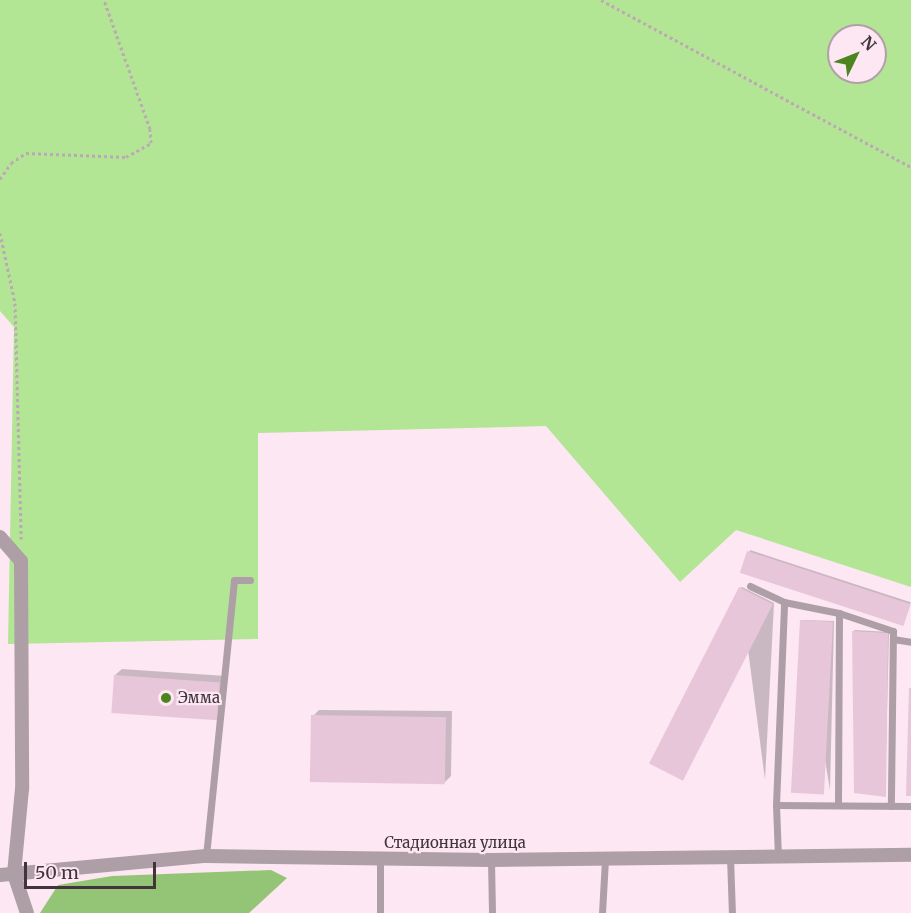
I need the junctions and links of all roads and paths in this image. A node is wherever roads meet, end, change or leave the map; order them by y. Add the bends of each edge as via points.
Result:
1 (104, 0) edge
2 (601, 0) edge
3 (911, 167) edge
4 (0, 179) edge
5 (0, 233) edge
6 (0, 537) edge
7 (21, 561) junction
8 (249, 580) dead end
9 (750, 586) dead end
10 (784, 602) junction
11 (839, 614) junction
12 (893, 639) junction
13 (911, 642) edge
14 (776, 805) junction
15 (838, 806) junction
16 (891, 806) junction
17 (911, 806) edge
18 (911, 855) edge
19 (206, 856) junction
20 (730, 857) junction
21 (778, 857) junction
22 (605, 858) junction
23 (380, 860) junction
24 (491, 860) junction
25 (7, 875) edge
26 (27, 913) edge
27 (380, 913) edge
28 (492, 913) edge
29 (602, 913) edge
30 (732, 913) edge

1 - 4 path via 152,143 126,157 26,153 11,163
2 - 3 path
5 - 7 path via 15,303
6 - 7 street
7 - 25 street via 22,789
8 - 19 lane via 234,580
9 - 10 lane
10 - 11 lane
10 - 14 lane
11 - 12 lane via 893,631
11 - 15 lane
12 - 13 lane
12 - 16 lane
14 - 15 lane
14 - 21 lane
15 - 16 lane
16 - 17 lane
18 - 21 street, Стадионная улица
19 - 23 street, Стадионная улица
19 - 25 street, Стадионная улица
20 - 21 street, Стадионная улица
20 - 22 street, Стадионная улица
20 - 30 lane
22 - 24 street, Стадионная улица
22 - 29 lane
23 - 24 street, Стадионная улица
23 - 27 lane
24 - 28 lane
25 - 26 street

